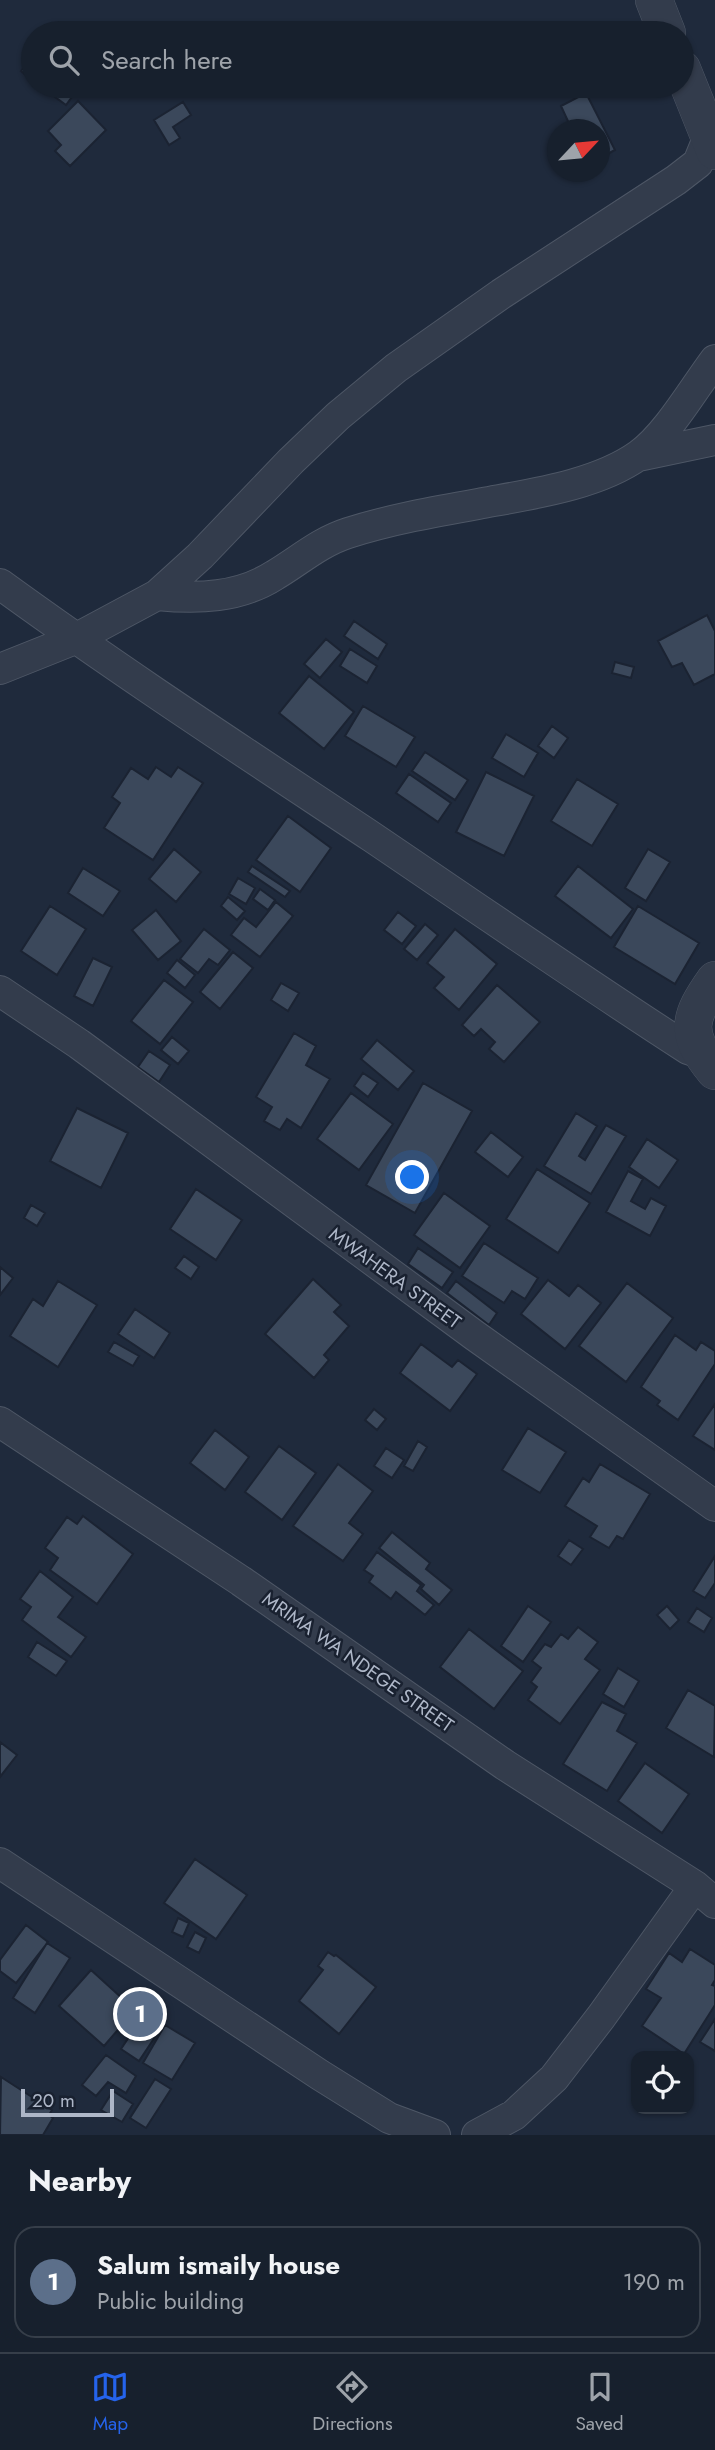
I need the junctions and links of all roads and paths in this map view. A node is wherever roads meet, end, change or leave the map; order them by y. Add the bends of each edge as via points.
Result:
1 (654, 0) edge
2 (662, 21) edge
3 (694, 98) edge
4 (712, 143) edge
5 (715, 360) edge
6 (715, 440) edge
7 (638, 456) junction
8 (0, 584) edge
9 (158, 595) junction
10 (75, 639) junction
11 (0, 669) edge
12 (715, 980) edge
13 (0, 991) edge
14 (707, 1062) edge
15 (0, 1422) edge
16 (715, 1506) edge
17 (0, 1863) edge
18 (705, 1894) edge
19 (435, 2135) edge
20 (477, 2135) edge

1 - 2 street
3 - 4 street
4 - 9 street via 698,163 676,180 396,368 290,461
5 - 7 street
6 - 7 street
7 - 9 street via 553,489 348,533 320,545 273,577 223,596
8 - 10 street
9 - 10 street
10 - 11 street
10 - 14 street
12 - 14 street via 693,1020 692,1031
13 - 16 street, MWAHERA STREET
15 - 18 street, MRIMA WA NDEGE STREET via 241,1581 505,1765
17 - 19 street via 320,2076 390,2118
18 - 20 street via 554,2078 514,2115

